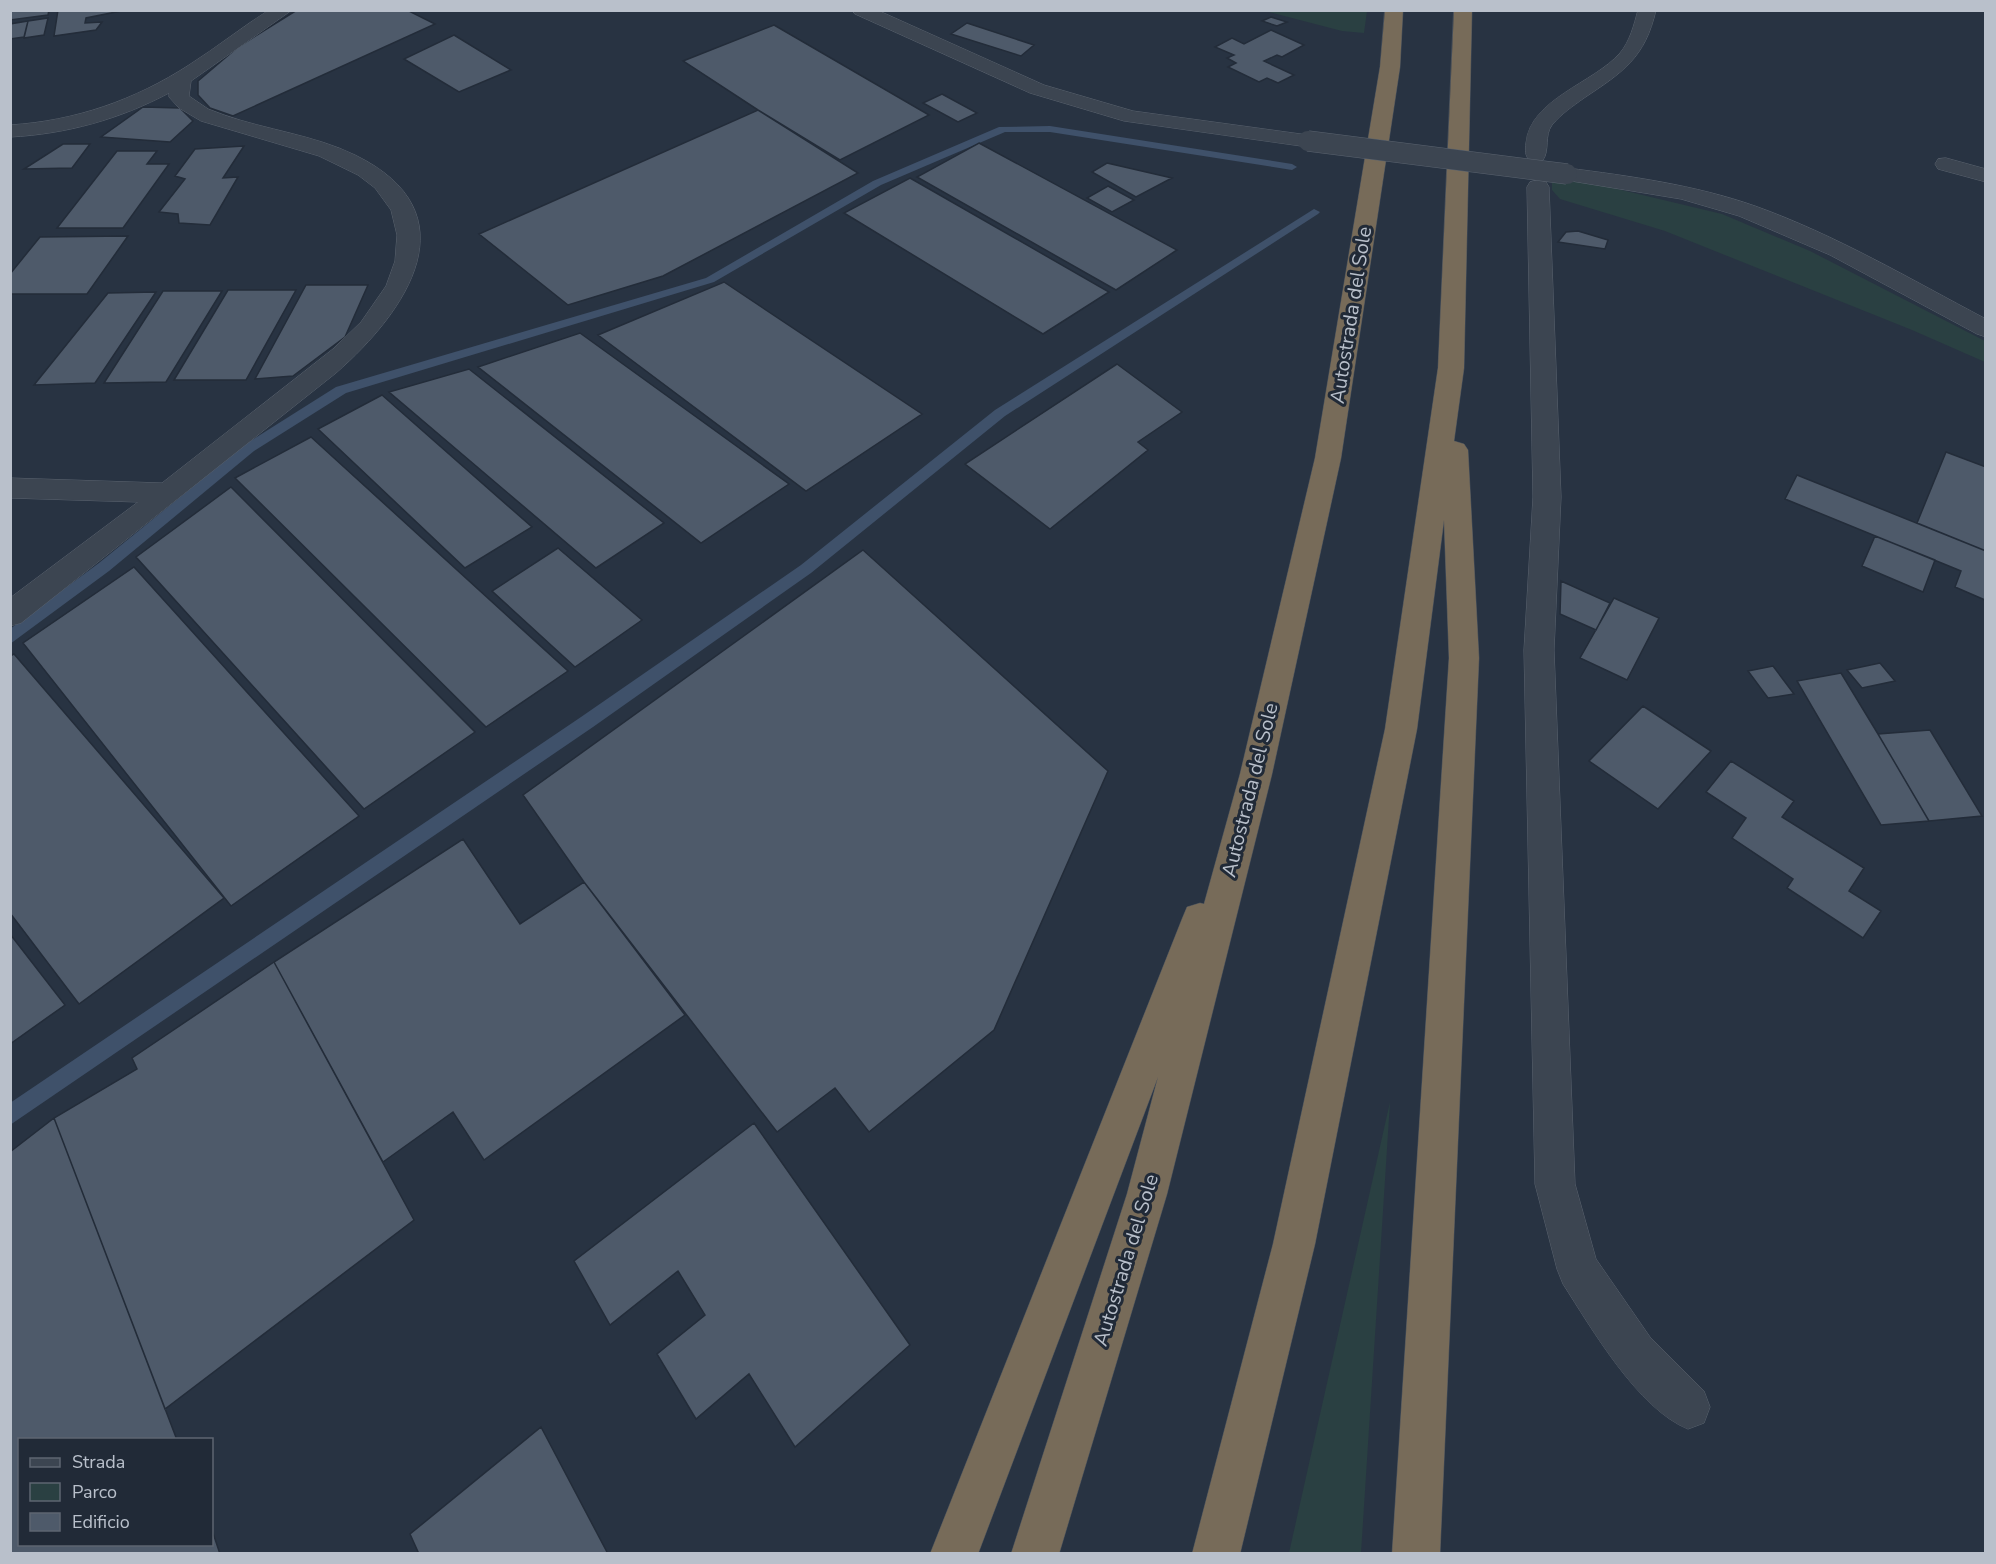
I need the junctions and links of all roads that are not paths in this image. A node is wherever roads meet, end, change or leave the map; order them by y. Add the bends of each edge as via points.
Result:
1 (284, 10) edge
2 (861, 10) edge
3 (1394, 10) edge
4 (1463, 10) edge
5 (1647, 10) edge
6 (181, 78) junction
7 (10, 131) edge
8 (1946, 164) dead end
9 (1986, 176) edge
10 (1986, 328) edge
11 (1451, 368) junction
12 (10, 488) edge
13 (167, 493) junction
14 (10, 615) edge
15 (1256, 774) junction
16 (1688, 1407) dead end
17 (954, 1554) edge
18 (1035, 1554) edge
19 (1216, 1554) edge
20 (1416, 1554) edge

1 - 6 street
2 - 10 street, bridge via 1037,90 1131,117 1567,174 1673,192 1746,211 1797,231
3 - 15 highway, Autostrada del Sole via 1390,67 1328,458
4 - 11 highway
5 - 16 street via 1638,40 1624,60 1558,109 1541,125 1536,142 1547,497 1539,650 1555,1184 1578,1269 1634,1353
6 - 7 street via 134,103 84,121
6 - 13 street via 179,97 192,110 331,152 373,176 396,199 409,231 405,269 393,297 365,332
8 - 9 street
11 - 19 highway via 1401,729 1294,1244
11 - 20 highway via 1464,658
12 - 13 street
13 - 14 street
15 - 17 highway
15 - 18 highway, Autostrada del Sole via 1147,1194

